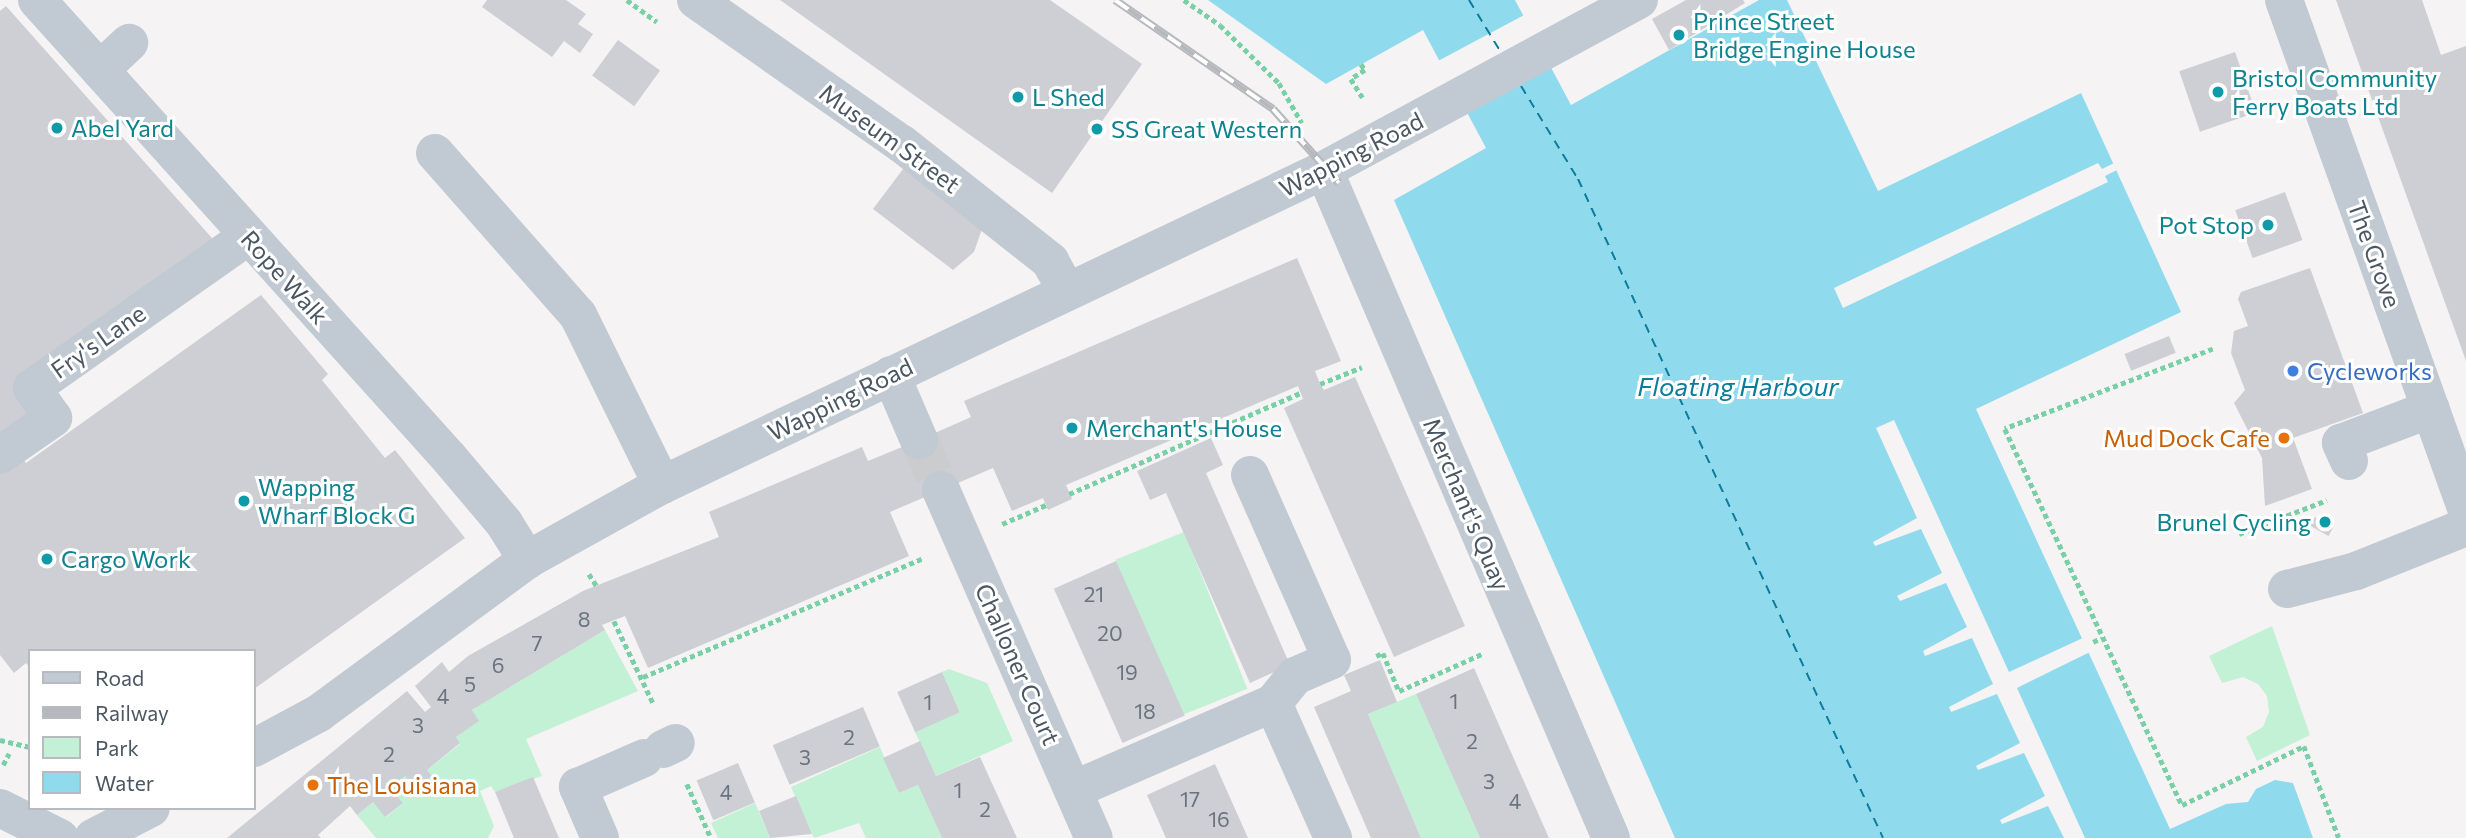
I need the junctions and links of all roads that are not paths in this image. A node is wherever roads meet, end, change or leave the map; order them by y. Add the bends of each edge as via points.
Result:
1 (37, 0) edge
2 (696, 0) edge
3 (2284, 0) edge
4 (1633, 3) edge
5 (129, 43) dead end
6 (100, 70) junction
7 (435, 153) dead end
8 (1324, 170) junction
9 (247, 236) junction
10 (1067, 292) junction
11 (891, 374) junction
12 (2431, 409) junction
13 (919, 440) tunnel mouth
14 (0, 455) edge
15 (2347, 457) road end
16 (1250, 475) dead end
17 (662, 485) junction
18 (941, 490) tunnel mouth
19 (2466, 508) edge
20 (2466, 527) edge
21 (527, 560) junction
22 (2287, 589) dead end
23 (1273, 703) junction
24 (256, 747) edge
25 (661, 750) dead end
26 (1073, 790) junction
27 (0, 808) edge
28 (147, 810) edge
29 (60, 838) edge
30 (93, 838) edge
31 (600, 838) edge
32 (1094, 838) edge
33 (1333, 838) edge
34 (1611, 838) edge

1 - 6 street, Rope Walk
2 - 10 street, Museum Street via 902,144 1051,261
3 - 12 street, The Grove
4 - 8 street, Wapping Road
5 - 6 street
6 - 9 street, Rope Walk
7 - 17 street via 578,315
8 - 10 street, Wapping Road
8 - 34 street, Merchant's Quay
9 - 14 street, Fry's Lane via 32,388 53,418
9 - 21 street, Rope Walk via 450,459 504,523
10 - 11 street, Wapping Road
11 - 13 street
11 - 17 street, Wapping Road
12 - 15 street via 2342,443
12 - 19 street, The Grove
16 - 23 street via 1332,660 1295,676
17 - 21 street, Wapping Road
18 - 26 street, Challoner Court
20 - 22 street via 2356,571
21 - 24 street, Wapping Road via 319,713
23 - 26 street
23 - 33 street
25 - 31 street via 578,787
26 - 32 street, Challoner Court
27 - 29 street
28 - 30 street

